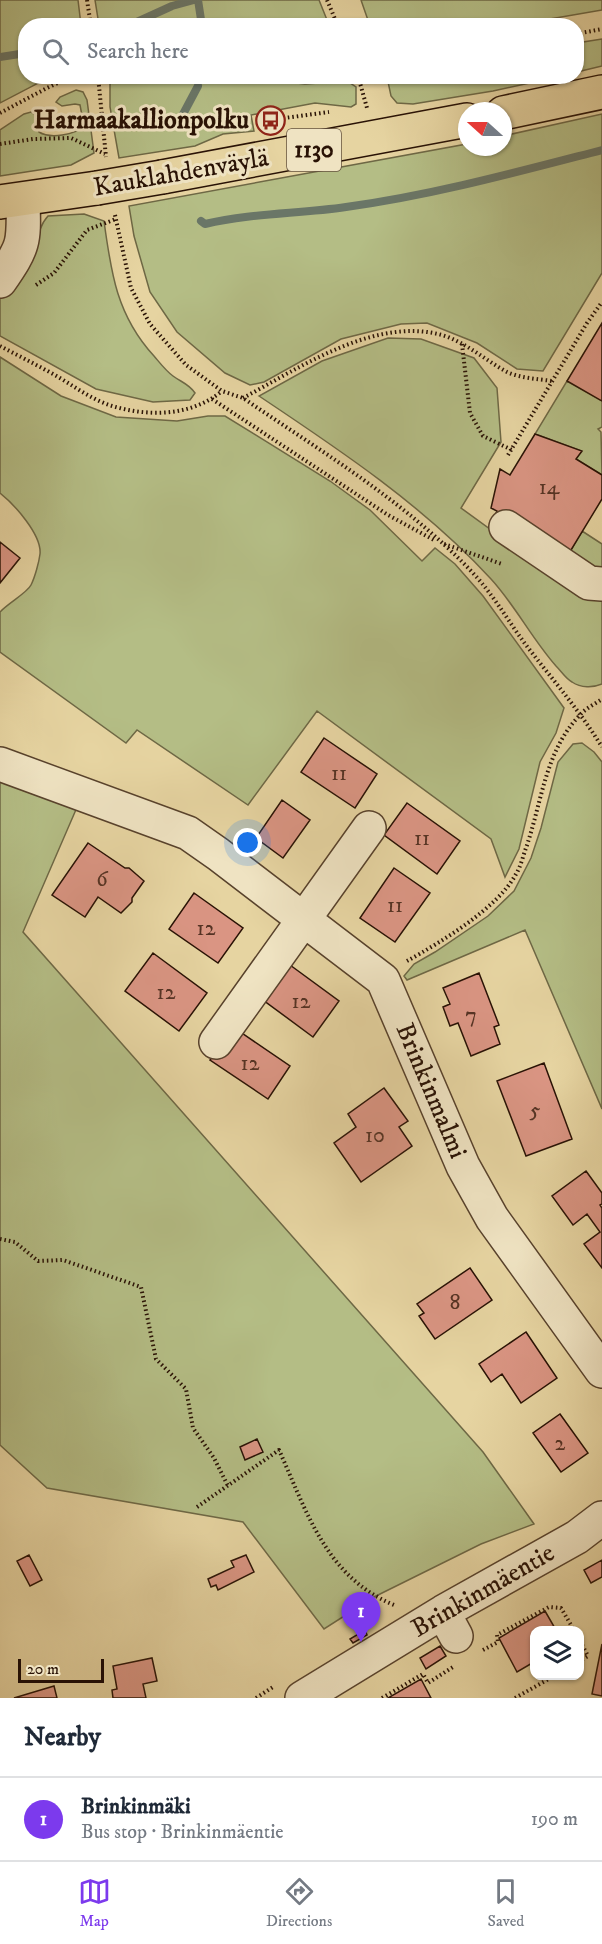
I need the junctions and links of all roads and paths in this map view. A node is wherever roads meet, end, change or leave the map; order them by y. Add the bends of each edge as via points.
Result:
1 (87, 0) edge
2 (327, 0) edge
3 (90, 18) edge
4 (335, 18) edge
5 (602, 29) edge
6 (584, 32) edge
7 (55, 84) edge
8 (100, 84) edge
9 (360, 84) edge
10 (602, 92) edge
11 (368, 109) dead end
12 (512, 111) edge
13 (0, 113) edge
14 (458, 122) edge
15 (0, 144) edge
16 (105, 154) junction
17 (106, 187) junction
18 (11, 201) edge
19 (116, 219) junction
20 (13, 285) edge
21 (602, 302) edge
22 (462, 344) junction
23 (0, 346) edge
24 (552, 381) junction
25 (222, 391) junction
26 (243, 398) junction
27 (212, 399) junction
28 (512, 450) junction
29 (508, 455) dead end
30 (506, 527) dead end
31 (441, 543) junction
32 (602, 584) edge
33 (602, 699) edge
34 (580, 714) junction
35 (602, 747) edge
36 (0, 764) edge
37 (369, 828) dead end
38 (303, 919) junction
39 (383, 980) junction
40 (216, 1042) dead end
41 (0, 1239) edge
42 (602, 1371) edge
43 (228, 1486) junction
44 (197, 1507) dead end
45 (602, 1518) edge
46 (394, 1605) dead end
47 (572, 1626) edge
48 (498, 1642) dead end
49 (547, 1680) edge
50 (428, 1683) dead end
51 (302, 1698) edge
52 (382, 1698) edge
53 (515, 1698) edge

1 - 3 path
2 - 4 path
5 - 6 path
7 - 13 path
8 - 16 path
9 - 11 path
10 - 12 main road
14 - 17 main road, Kauklahdenväylä / 1130, bridge
15 - 16 path via 71,138
16 - 17 path
17 - 18 main road, Kauklahdenväylä / 1130
17 - 19 path
18 - 20 street via 24,237
19 - 20 path via 87,230 54,273
19 - 25 path via 131,288 150,324 186,365
21 - 24 path
22 - 24 path via 509,372
22 - 26 path via 447,337 408,330 368,338 331,351
22 - 28 path via 470,413 483,436
23 - 27 path via 80,391 138,412 195,408
24 - 28 path
25 - 26 path
25 - 27 path
26 - 31 path via 387,496
27 - 31 path via 388,515
28 - 29 path
30 - 32 street via 589,583
31 - 34 path via 472,572
33 - 34 path
34 - 35 path
34 - 39 path via 558,744 546,774 534,826 516,874 494,902
36 - 38 street, Brinkinmalmi via 188,834
37 - 38 street
38 - 39 street, Brinkinmalmi
38 - 40 street
39 - 42 street, Brinkinmalmi via 463,1166 492,1218
41 - 43 path via 15,1242 38,1261 63,1260 141,1287 156,1359 186,1389 193,1428
43 - 44 path
43 - 46 path via 279,1450 326,1550 359,1587
45 - 51 street, Brinkinmäentie via 449,1624
47 - 48 path via 561,1608 549,1607 497,1635
49 - 53 path
50 - 52 path via 423,1674

